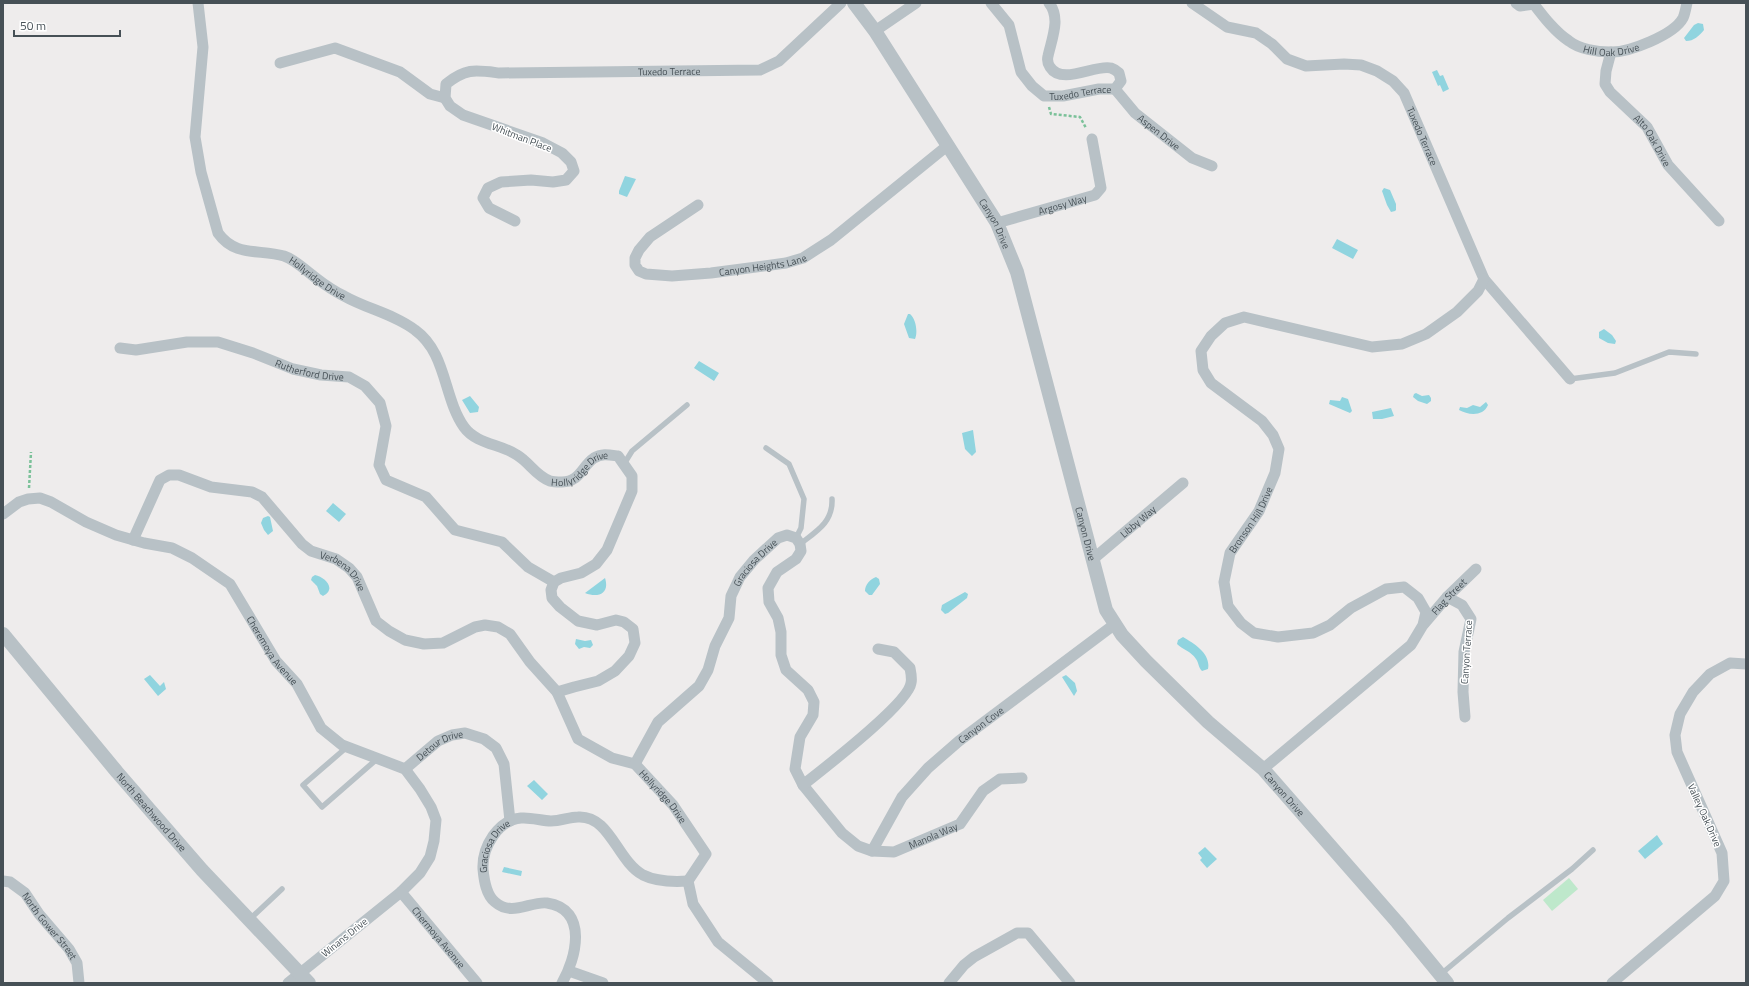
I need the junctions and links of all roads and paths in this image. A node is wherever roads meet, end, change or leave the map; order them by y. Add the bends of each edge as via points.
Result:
1 (198, 3) edge
2 (841, 3) edge
3 (854, 3) edge
4 (916, 3) edge
5 (991, 3) edge
6 (1049, 3) edge
7 (1192, 3) edge
8 (1516, 3) edge
9 (1687, 3) edge
10 (1534, 4) edge
11 (874, 31) junction
12 (1611, 52) junction
13 (280, 63) dead end
14 (1115, 88) junction
15 (1044, 96) junction
16 (445, 98) junction
17 (1092, 139) joint
18 (947, 146) junction
19 (1212, 166) dead end
20 (698, 205) dead end
21 (515, 221) dead end
22 (1719, 221) dead end
23 (997, 223) junction
24 (1484, 279) junction
25 (120, 348) dead end
26 (1696, 354) dead end
27 (1570, 378) joint
28 (687, 405) dead end
29 (766, 448) dead end
30 (31, 452) dead end
31 (624, 464) junction
32 (1183, 483) dead end
33 (28, 499) junction
34 (832, 499) dead end
35 (3, 514) edge
36 (133, 540) junction
37 (798, 541) junction
38 (1092, 560) junction
39 (1476, 569) dead end
40 (554, 582) junction
41 (1447, 597) junction
42 (1115, 624) junction
43 (1423, 625) junction
44 (3, 634) edge
45 (878, 648) dead end
46 (1746, 664) edge
47 (558, 692) junction
48 (1465, 717) dead end
49 (347, 747) junction
50 (377, 758) junction
51 (635, 764) junction
52 (405, 769) junction
53 (1263, 769) junction
54 (1022, 778) dead end
55 (803, 785) junction
56 (510, 821) junction
57 (1593, 850) dead end
58 (872, 851) junction
59 (3, 881) edge
60 (688, 881) junction
61 (282, 890) dead end
62 (401, 892) junction
63 (250, 919) junction
64 (569, 971) junction
65 (305, 978) edge
66 (1444, 979) edge
67 (79, 983) edge
68 (288, 983) edge
69 (477, 983) edge
70 (562, 983) edge
71 (603, 983) edge
72 (768, 983) edge
73 (949, 983) edge
74 (1070, 983) edge
75 (1612, 983) edge

1 - 31 street, Hollyridge Drive via 203,47 195,137 200,172 218,234 224,242 241,250 285,256 344,296 405,323 416,331 429,343 443,373 452,406 465,428 477,439 498,445 517,455 551,482 566,482 575,478 594,458 604,454 618,456
2 - 16 street, Tuxedo Terrace via 779,61 760,70 499,73 473,70 457,76 446,84
3 - 11 street, Canyon Drive
4 - 11 street
5 - 15 street, Tuxedo Terrace via 1010,25 1021,72
6 - 14 street, Tuxedo Terrace via 1056,20 1047,59 1051,68 1058,74 1071,75 1112,68 1119,73 1121,81
7 - 24 street, Tuxedo Terrace via 1227,27 1256,33 1287,59 1306,66 1361,65 1393,81 1404,93
8 - 10 street via 1520,6
9 - 12 street, Hill Oak Drive via 1683,18 1669,32 1649,43
10 - 12 street, Hill Oak Drive via 1569,42 1585,48
11 - 18 street, Canyon Drive
12 - 22 street, Alto Oak Drive via 1605,84 1610,92 1647,126 1668,165
13 - 16 street, Whitman Place via 335,48 400,72 430,94
14 - 15 street, Tuxedo Terrace via 1063,96
14 - 19 street, Aspen Drive via 1135,113 1192,158
15 - 17 path via 1052,114 1080,117
16 - 21 street, Whitman Place via 450,106 463,115 543,143 562,153 571,162 574,171 566,180 501,182 488,188 483,198 489,208
17 - 23 street, Argosy Way via 1101,188 1095,196
18 - 20 street, Canyon Heights Lane via 831,240 803,258 786,263 711,273 672,276 639,271 635,265 635,258 650,237
18 - 23 street, Canyon Drive
23 - 38 street, Canyon Drive via 1016,272
24 - 27 street, Tuxedo Terrace
24 - 43 street, Bronson Hill Drive via 1478,291 1457,312 1426,334 1402,344 1372,347 1244,317 1225,323 1211,336 1201,351 1203,370 1211,383 1262,421 1273,435 1279,449 1275,473 1259,511 1230,552 1224,582 1228,606 1241,623 1254,633 1278,637 1313,633 1386,589 1404,587 1418,598 1426,612
25 - 40 street, Rutherford Drive via 136,350 188,342 218,342 293,369 349,377 364,386 380,404 386,426 379,465 386,480 426,497 456,530 502,542 528,567
26 - 27 lane via 1669,352 1615,373
28 - 31 lane via 632,451
29 - 37 lane via 789,464 804,499
30 - 33 path
31 - 40 street, Hollyridge Drive via 632,476 632,491 607,550 596,564
32 - 38 street, Libby Way
33 - 35 street via 19,502
33 - 36 street, Cheremoya Avenue via 40,498 51,502 86,522
34 - 37 lane via 833,510 820,528
36 - 47 street, Verbena Drive via 160,480 169,475 179,475 211,487 252,492 262,497 302,544 311,551 336,559 349,568 357,577 376,621 389,631 405,640 424,644 444,642 485,625 498,627 510,634 530,662
36 - 49 street, Cheremoya Avenue via 172,548 192,558 230,584 276,661 297,684 321,728 342,746
37 - 51 street, Graciosa Drive via 786,535 778,538 740,577 731,596 729,618 702,681 658,722
37 - 55 street, Graciosa Drive via 801,551 796,559 777,572 768,588 769,602 778,618 781,654 786,670 808,690 814,702 813,715 800,737 796,757 795,769
38 - 42 street, Canyon Drive via 1106,610
39 - 41 street, Flag Street
40 - 47 street via 552,598 578,621 596,624 616,620 624,622 633,629 635,643 629,656 615,671 598,681
41 - 43 street, Flag Street
41 - 48 street, Canyon Terrace via 1462,605 1471,619 1464,652
42 - 53 street, Canyon Drive via 1146,662 1208,722
42 - 58 street, Canyon Cove via 959,741 928,768 902,797
43 - 53 street via 1411,645
44 - 63 street, North Beachwood Drive via 122,778 202,870
45 - 55 street via 894,652 910,668 912,684 900,702
46 - 75 street, Valley Oak Drive via 1730,663 1710,674 1693,692 1680,714 1675,735 1677,752 1722,853 1724,881 1716,896
47 - 51 street, Hollyridge Drive via 578,739 612,758
49 - 50 street, Cheremoya Avenue
49 - 50 lane via 303,785 322,808
50 - 52 street, Cheremoya Avenue
51 - 60 street, Hollyridge Drive via 673,805 706,854
52 - 56 street, Detour Drive via 452,734 465,733 484,739 496,748 504,764
52 - 62 street via 420,788 436,820 430,857 420,873
53 - 66 street, Canyon Drive
54 - 58 street, Manola Way via 1000,779 983,791 960,824 894,852
55 - 58 street, Graciosa Drive via 842,833 858,846
56 - 60 street, Graciosa Drive via 522,818 541,821 591,818 601,824 627,862 643,875 668,883
56 - 64 street, Graciosa Drive via 495,832 487,846 483,860 488,892 494,902 506,908 547,903 560,908 569,916 576,930 576,947
57 - 66 lane via 1508,918
59 - 67 street, North Gower Street via 10,882 25,893 69,950 77,963
60 - 72 street via 693,904 718,942
61 - 63 lane
62 - 65 street, Winans Drive
62 - 69 street, Chermoya Avenue
63 - 65 street, North Beachwood Drive
64 - 70 street, Graciosa Drive
64 - 71 street
65 - 68 street, Winans Drive
73 - 74 street via 974,957 1016,933 1028,934

